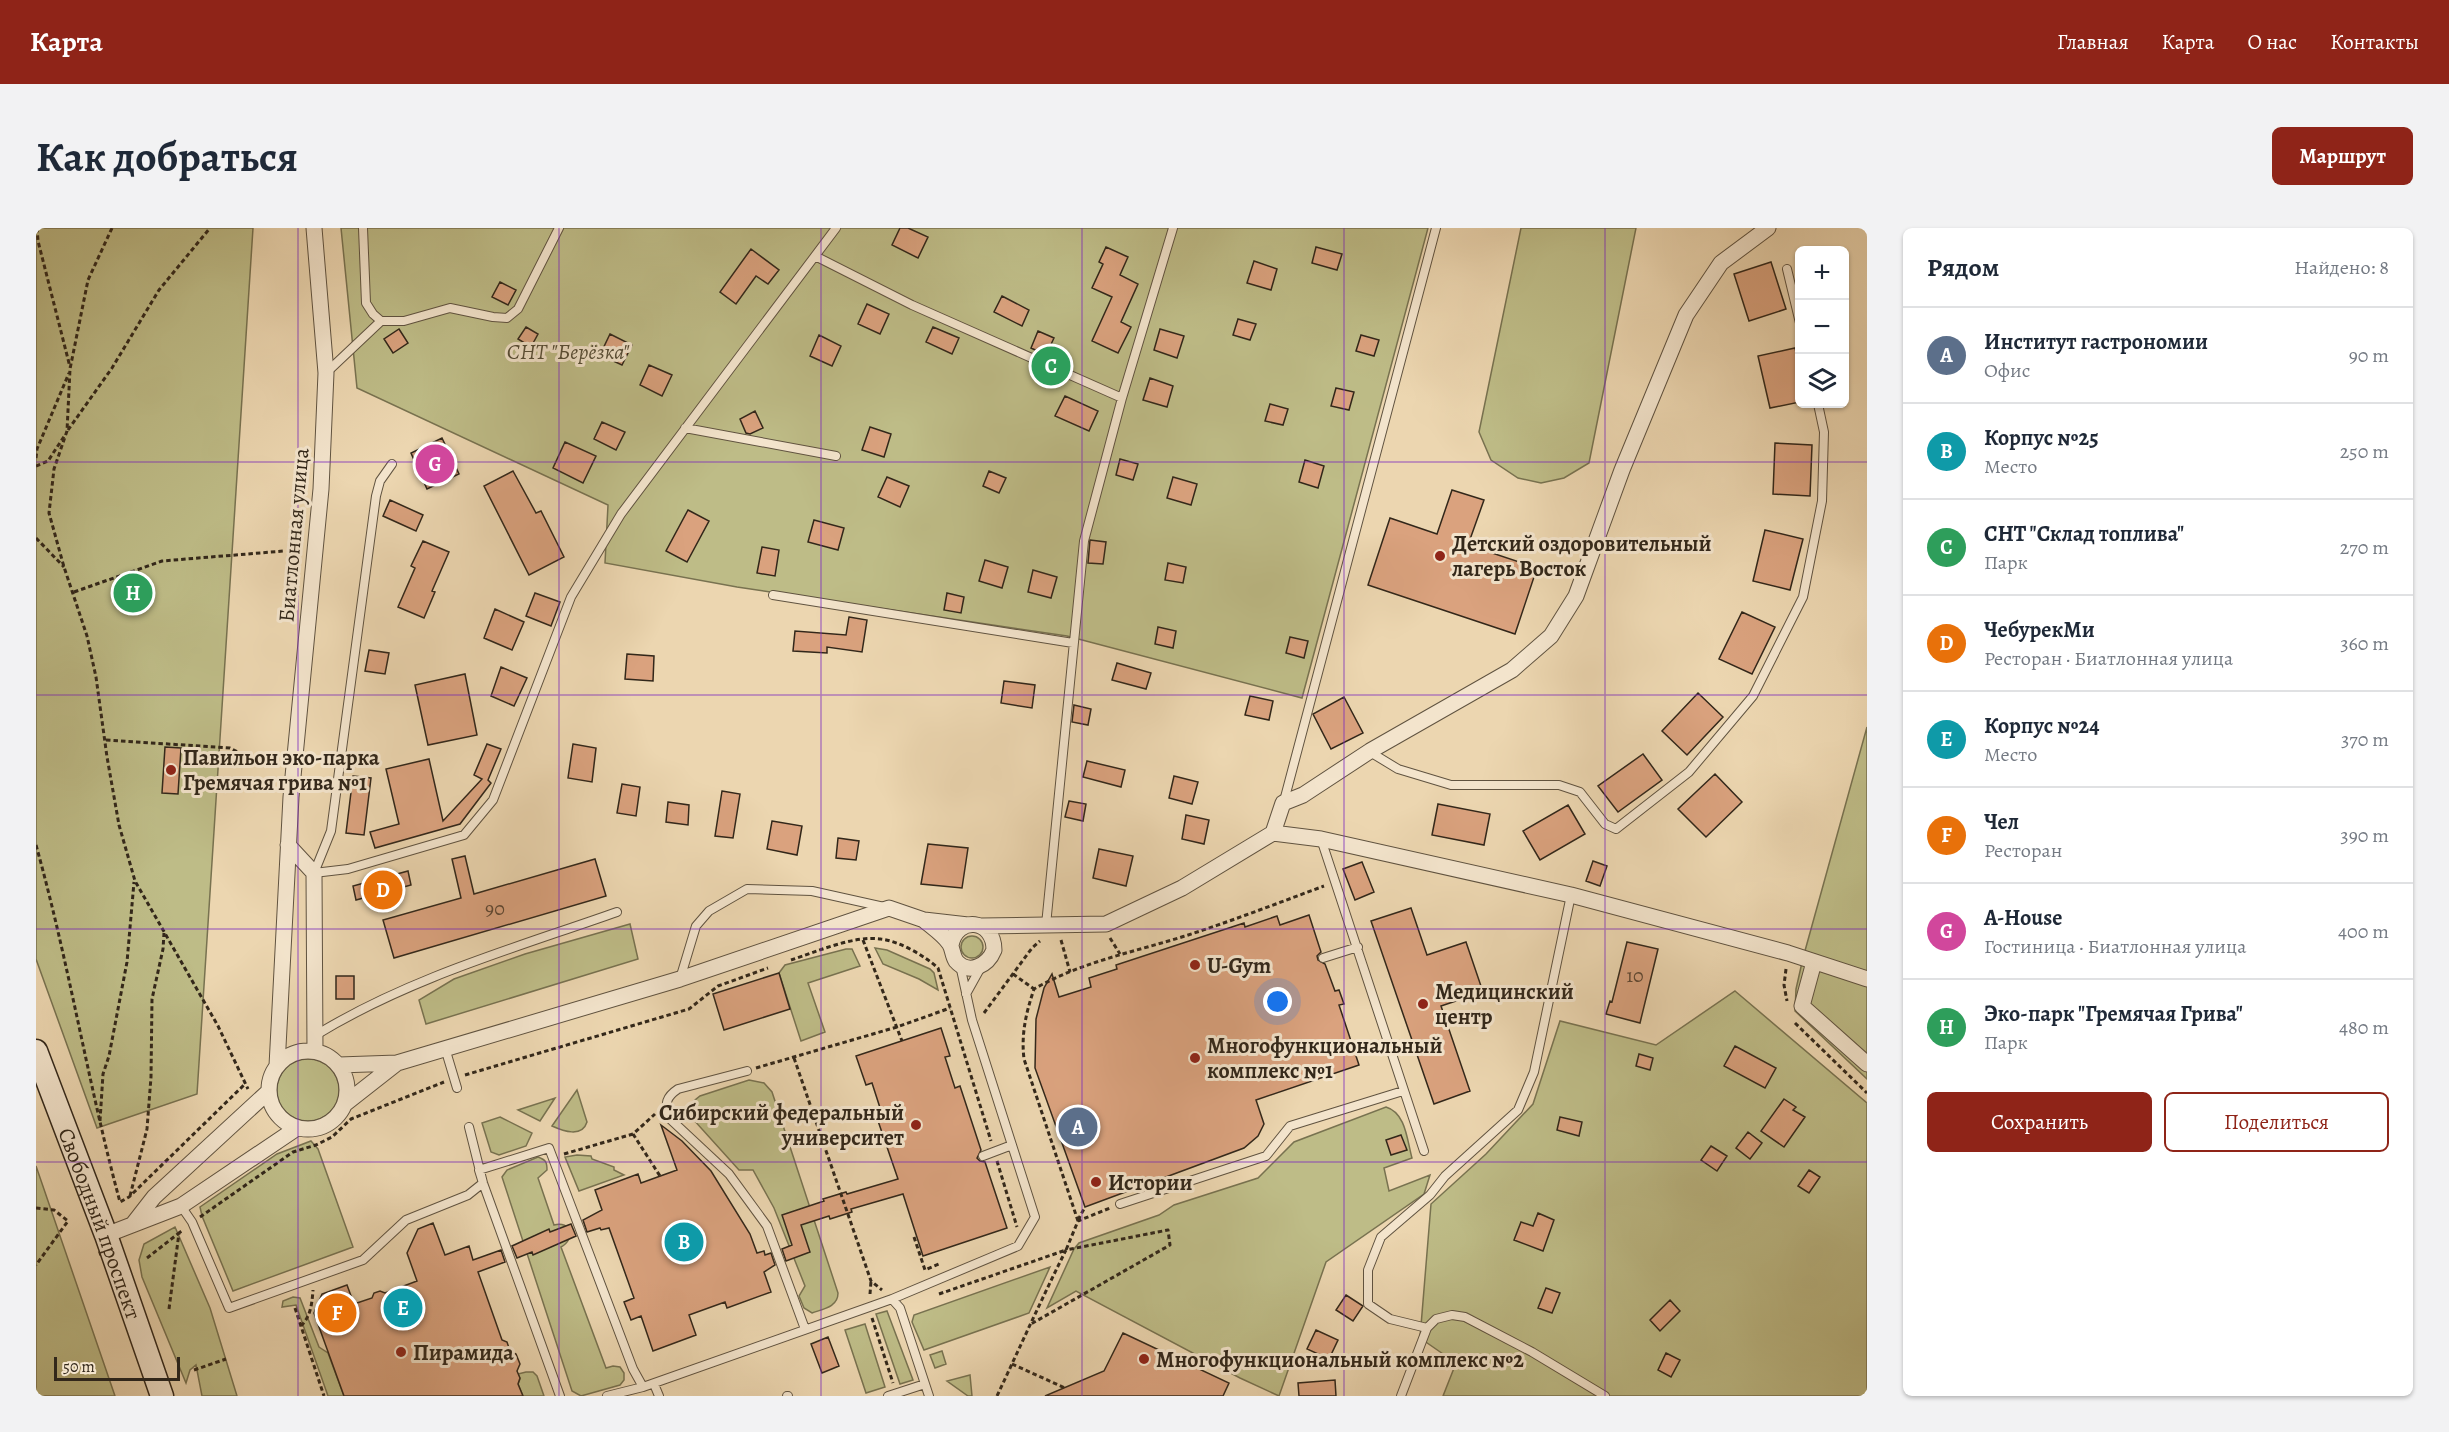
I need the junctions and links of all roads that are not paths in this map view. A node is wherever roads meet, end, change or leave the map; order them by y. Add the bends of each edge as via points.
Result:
1 (314, 228) edge
2 (363, 228) edge
3 (559, 228) edge
4 (836, 228) edge
5 (1173, 228) edge
6 (1436, 228) edge
7 (1768, 228) edge
8 (815, 256) junction
9 (1787, 269) dead end
10 (1795, 302) edge
11 (381, 321) junction
12 (326, 373) junction
13 (1122, 398) junction
14 (1819, 408) edge
15 (685, 428) junction
16 (836, 456) dead end
17 (392, 464) dead end
18 (773, 595) dead end
19 (1073, 643) junction
20 (1370, 751) junction
21 (1283, 802) junction
22 (1274, 832) junction
23 (1321, 839) junction
24 (288, 845) junction
25 (314, 873) junction
26 (1571, 895) junction
27 (889, 908) junction
28 (617, 912) dead end
29 (924, 920) junction
30 (1046, 925) junction
31 (974, 926) junction
32 (1023, 927) junction
33 (951, 945) junction
34 (1358, 946) junction
35 (994, 950) junction
36 (1323, 958) dead end
37 (1814, 962) junction
38 (959, 964) junction
39 (981, 967) junction
40 (680, 979) junction
41 (1867, 979) edge
42 (966, 994) junction
43 (316, 1035) junction
44 (445, 1048) junction
45 (36, 1051) edge
46 (315, 1051) junction
47 (397, 1063) junction
48 (339, 1065) junction
49 (1867, 1065) edge
50 (277, 1066) junction
51 (747, 1071) road end
52 (457, 1088) dead end
53 (1403, 1091) junction
54 (268, 1092) junction
55 (346, 1103) junction
56 (469, 1127) dead end
57 (297, 1128) junction
58 (1012, 1145) junction
59 (1424, 1151) dead end
60 (983, 1156) dead end
61 (479, 1170) junction
62 (483, 1183) junction
63 (1120, 1204) dead end
64 (182, 1206) junction
65 (133, 1224) junction
66 (106, 1235) junction
67 (892, 1299) junction
68 (1427, 1328) junction
69 (805, 1329) junction
70 (654, 1384) junction
71 (926, 1384) junction
72 (643, 1386) junction
73 (893, 1395) edge
74 (162, 1396) edge
75 (560, 1396) edge
76 (607, 1396) edge
77 (659, 1396) edge
78 (929, 1396) edge
79 (1401, 1396) edge
80 (1605, 1396) edge

1 - 12 street, Биатлонная улица
2 - 11 lane via 366,303
3 - 11 lane via 518,309 507,318 450,308 404,321
4 - 8 lane
5 - 13 lane
6 - 21 lane
7 - 20 street via 1721,263 1686,315 1622,470 1576,596 1551,636 1512,670
8 - 13 lane via 912,305
8 - 15 lane
9 - 10 lane
11 - 12 lane
12 - 24 street, Биатлонная улица via 321,489
13 - 19 lane via 1084,541
14 - 20 lane via 1824,432 1822,501 1803,597 1753,696 1689,772 1616,829 1605,824 1580,792 1559,785 1451,785 1398,769
15 - 16 lane
15 - 25 lane via 621,514 571,597 493,800 464,835 348,869
17 - 25 lane via 380,481 376,496 332,831
18 - 19 lane
19 - 30 lane
20 - 21 street via 1303,795
21 - 22 street
22 - 23 street
22 - 30 street via 1182,888 1106,924
23 - 26 street
23 - 34 lane
24 - 25 street
24 - 50 street, Биатлонная улица
25 - 43 street
26 - 37 street
26 - 68 lane via 1534,1072 1518,1110 1381,1237 1368,1270 1368,1305 1390,1319
27 - 29 street
27 - 40 street
27 - 40 lane via 812,891 747,889 709,911 696,926
28 - 43 lane via 432,977
29 - 31 street
29 - 33 street
30 - 32 street
31 - 32 street
31 - 33 street via 956,932
31 - 35 street via 992,935
32 - 35 street
33 - 38 street
34 - 36 lane
34 - 53 lane
35 - 39 street
37 - 41 street
37 - 49 street via 1802,1006
38 - 39 street
38 - 42 lane
39 - 42 lane
40 - 44 street
42 - 58 lane
43 - 46 street
44 - 47 street
44 - 52 lane
45 - 66 main road, Свободный проспект
46 - 48 street
46 - 50 street via 294,1053
47 - 48 street
47 - 55 street
48 - 55 street via 348,1090
50 - 54 street
51 - 69 lane via 678,1089 665,1104 668,1117 729,1174 767,1226
53 - 59 lane
53 - 63 lane via 1290,1126 1266,1156
54 - 57 street via 278,1116
54 - 65 street via 154,1197
55 - 57 street via 332,1122 322,1128
56 - 61 lane
57 - 64 street
58 - 60 lane
58 - 67 lane via 1035,1217 1018,1246
61 - 62 lane
61 - 72 lane via 549,1148 633,1369
62 - 64 lane via 468,1196 406,1220 363,1260 229,1308
62 - 75 lane
64 - 65 street
65 - 66 street
66 - 74 main road, Свободный проспект
67 - 69 lane
67 - 71 lane via 900,1308
68 - 79 lane
68 - 80 lane via 1436,1319 1465,1317
69 - 70 lane
70 - 72 lane
70 - 77 lane
71 - 73 lane
71 - 78 lane
72 - 76 lane

